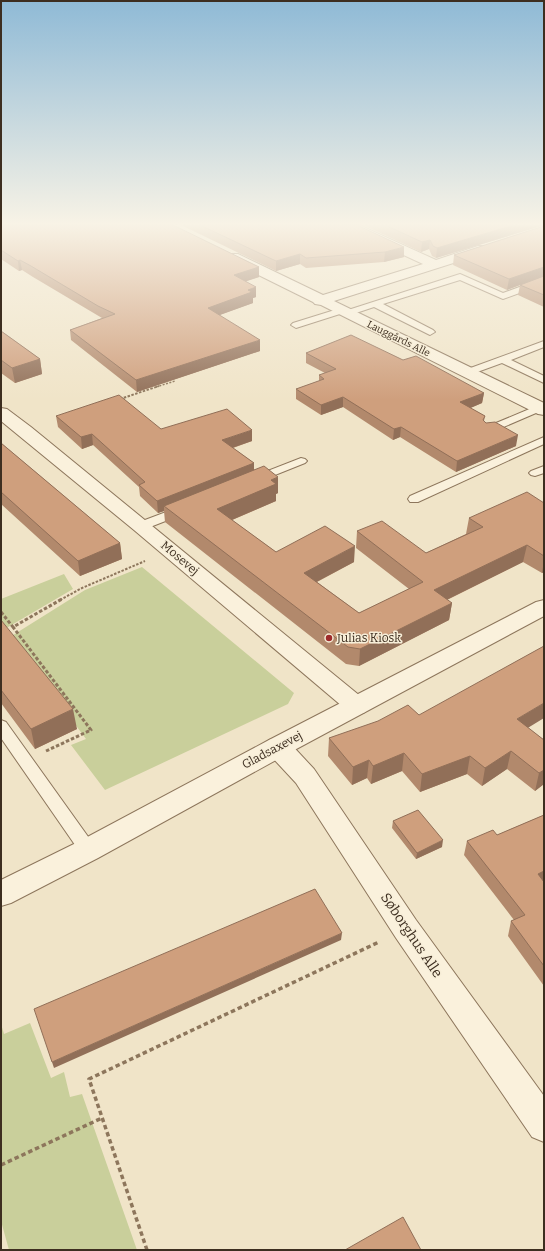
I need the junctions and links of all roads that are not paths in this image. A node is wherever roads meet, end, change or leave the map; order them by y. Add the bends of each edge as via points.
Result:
1 (285, 283) edge
2 (374, 283) edge
3 (440, 283) edge
4 (474, 283) edge
5 (537, 283) edge
6 (320, 301) junction
7 (375, 304) junction
8 (344, 312) junction
9 (296, 325) dead end
10 (430, 332) dead end
11 (544, 344) edge
12 (502, 360) junction
13 (469, 372) junction
14 (544, 380) edge
15 (542, 409) edge
16 (1, 413) edge
17 (488, 430) edge
18 (544, 440) edge
19 (301, 461) dead end
20 (243, 485) edge
21 (414, 499) dead end
22 (192, 506) edge
23 (141, 526) junction
24 (544, 607) edge
25 (357, 706) junction
26 (1, 726) edge
27 (278, 747) junction
28 (88, 850) junction
29 (1, 894) edge
30 (544, 1125) edge

1 - 6 street, Lauggårds Alle
2 - 6 street
3 - 7 lane
4 - 5 lane via 502,296
6 - 8 street, Lauggårds Alle
7 - 8 lane
7 - 10 lane
8 - 9 lane
8 - 13 street, Lauggårds Alle
11 - 12 lane
12 - 13 lane
12 - 14 lane
13 - 15 street, Lauggårds Alle
15 - 17 lane
16 - 23 street, Mosevej
18 - 21 lane
19 - 20 lane
22 - 23 lane
23 - 25 street, Mosevej
24 - 25 street, Gladsaxevej
25 - 27 street, Gladsaxevej
26 - 28 lane
27 - 28 street, Gladsaxevej
27 - 30 street, Søborghus Alle via 305,776 406,929
28 - 29 street, Gladsaxevej

